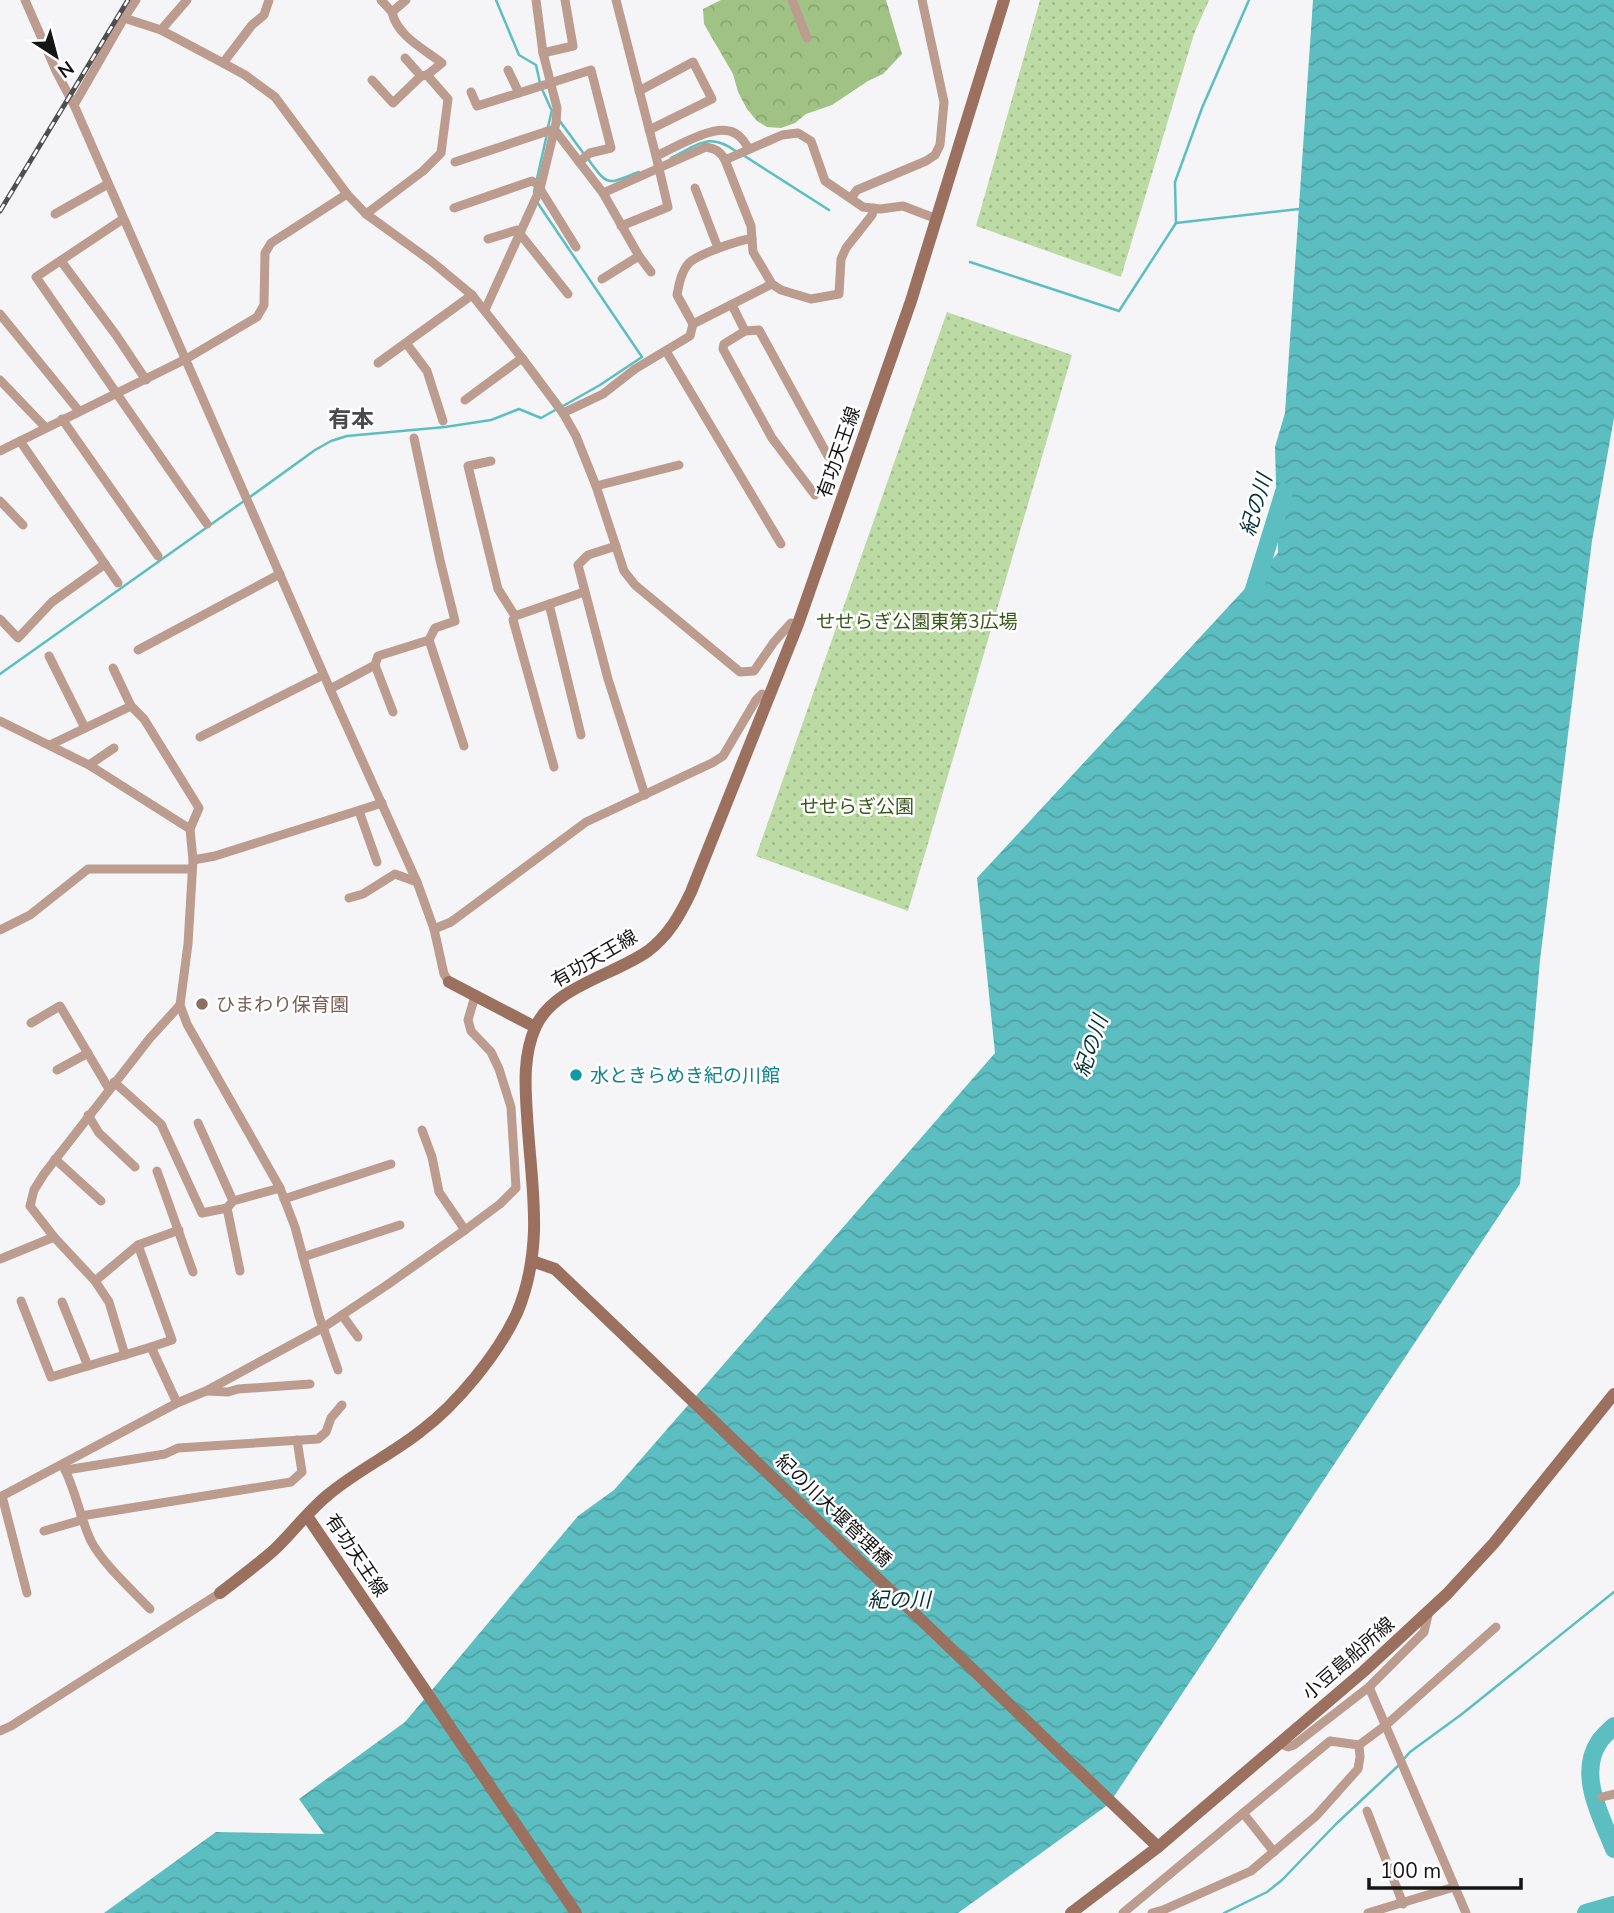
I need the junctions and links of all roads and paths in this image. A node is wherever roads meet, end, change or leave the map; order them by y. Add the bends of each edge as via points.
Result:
1 (25, 0) edge
2 (136, 0) edge
3 (187, 0) edge
4 (269, 0) edge
5 (381, 0) edge
6 (405, 0) edge
7 (536, 0) edge
8 (565, 0) edge
9 (616, 0) edge
10 (792, 0) edge
11 (922, 0) edge
12 (1004, 0) edge
13 (392, 12) junction
14 (124, 18) junction
15 (160, 30) junction
16 (807, 38) dead end
17 (542, 53) junction
18 (405, 58) dead end
19 (223, 63) junction
20 (508, 70) dead end
21 (424, 76) junction
22 (372, 80) dead end
23 (544, 85) junction
24 (639, 91) junction
25 (471, 92) dead end
26 (519, 93) junction
27 (74, 105) junction
28 (551, 128) junction
29 (649, 130) junction
30 (748, 150) junction
31 (584, 158) junction
32 (728, 158) junction
33 (455, 162) dead end
34 (658, 162) junction
35 (108, 184) junction
36 (695, 188) dead end
37 (536, 189) junction
38 (603, 193) junction
39 (347, 194) junction
40 (850, 198) junction
41 (454, 208) dead end
42 (874, 208) junction
43 (55, 214) dead end
44 (366, 214) junction
45 (123, 219) junction
46 (937, 219) junction
47 (621, 226) junction
48 (521, 233) junction
49 (488, 239) dead end
50 (752, 239) junction
51 (576, 247) dead end
52 (718, 248) junction
53 (639, 256) junction
54 (61, 261) junction
55 (651, 272) dead end
56 (602, 279) dead end
57 (772, 285) junction
58 (568, 294) dead end
59 (472, 295) junction
60 (732, 305) junction
61 (485, 310) junction
62 (0, 314) edge
63 (693, 324) junction
64 (745, 331) junction
65 (406, 343) junction
66 (666, 351) junction
67 (522, 358) junction
68 (186, 359) junction
69 (378, 363) dead end
70 (0, 380) edge
71 (146, 380) junction
72 (117, 392) junction
73 (465, 400) dead end
74 (560, 409) junction
75 (79, 411) junction
76 (62, 419) junction
77 (443, 421) dead end
78 (45, 427) junction
79 (414, 438) dead end
80 (20, 440) junction
81 (0, 451) edge
82 (828, 456) dead end
83 (491, 461) dead end
84 (679, 466) dead end
85 (596, 486) junction
86 (815, 495) dead end
87 (0, 501) edge
88 (207, 524) dead end
89 (23, 525) dead end
90 (781, 544) dead end
91 (616, 546) junction
92 (158, 556) dead end
93 (105, 564) junction
94 (280, 574) junction
95 (118, 583) dead end
96 (584, 592) junction
97 (549, 604) junction
98 (515, 615) junction
99 (0, 619) edge
100 (799, 624) junction
101 (429, 640) junction
102 (138, 650) dead end
103 (49, 656) dead end
104 (375, 665) junction
105 (113, 668) dead end
106 (323, 675) junction
107 (330, 689) junction
108 (762, 694) dead end
109 (131, 706) junction
110 (393, 712) dead end
111 (0, 721) edge
112 (85, 729) junction
113 (580, 735) dead end
114 (200, 737) dead end
115 (50, 745) junction
116 (464, 746) dead end
117 (114, 748) dead end
118 (89, 765) junction
119 (554, 767) dead end
120 (645, 795) junction
121 (382, 803) junction
122 (359, 811) junction
123 (190, 829) junction
124 (377, 862) dead end
125 (193, 865) junction
126 (417, 882) junction
127 (349, 898) dead end
128 (433, 929) junction
129 (0, 930) edge
130 (449, 982) joint
131 (475, 996) junction
132 (180, 1006) junction
133 (31, 1023) dead end
134 (535, 1027) junction
135 (88, 1053) junction
136 (57, 1070) dead end
137 (112, 1086) junction
138 (88, 1115) junction
139 (198, 1123) dead end
140 (422, 1130) dead end
141 (55, 1159) junction
142 (391, 1164) dead end
143 (135, 1167) dead end
144 (157, 1171) dead end
145 (280, 1188) junction
146 (284, 1199) junction
147 (101, 1201) dead end
148 (230, 1204) junction
149 (400, 1225) dead end
150 (179, 1230) junction
151 (465, 1230) junction
152 (54, 1237) junction
153 (138, 1245) junction
154 (303, 1257) junction
155 (0, 1259) edge
156 (532, 1261) junction
157 (240, 1271) dead end
158 (193, 1272) dead end
159 (95, 1281) junction
160 (21, 1301) dead end
161 (62, 1302) dead end
162 (342, 1315) junction
163 (324, 1327) junction
164 (358, 1337) dead end
165 (151, 1347) junction
166 (125, 1354) junction
167 (88, 1366) junction
168 (338, 1370) dead end
169 (310, 1384) dead end
170 (206, 1391) junction
171 (1614, 1394) edge
172 (177, 1403) junction
173 (342, 1405) dead end
174 (297, 1440) junction
175 (63, 1467) junction
176 (1, 1496) edge
177 (307, 1516) junction
178 (81, 1518) junction
179 (44, 1531) dead end
180 (220, 1592) joint
181 (27, 1593) dead end
182 (150, 1609) dead end
183 (1429, 1611) junction
184 (1496, 1627) dead end
185 (1368, 1687) junction
186 (1386, 1725) junction
187 (0, 1731) edge
188 (1279, 1743) junction
189 (1359, 1745) junction
190 (1614, 1794) edge
191 (1602, 1797) dead end
192 (1367, 1811) dead end
193 (1243, 1814) junction
194 (1158, 1847) junction
195 (1274, 1852) junction
196 (1454, 1887) junction
197 (1403, 1904) junction
198 (576, 1913) edge
199 (1071, 1913) edge
200 (1123, 1913) edge
201 (1152, 1913) edge
202 (1368, 1913) edge
203 (1466, 1913) edge

1 - 27 street
2 - 14 street
3 - 15 street
4 - 19 street via 264,15
5 - 13 street
6 - 13 street
7 - 17 street
8 - 17 street via 573,46
9 - 24 street
10 - 16 street
11 - 40 street via 944,102 940,145 926,161 857,190
12 - 46 main road, 有功天王線
13 - 21 street via 401,32 442,63
14 - 15 street
14 - 27 street
15 - 19 street
17 - 23 street
18 - 21 street
19 - 39 street via 275,97
20 - 26 street
21 - 22 street via 393,103
21 - 44 street via 448,99 441,153
23 - 26 street
23 - 28 street via 558,108
23 - 31 street via 590,70 611,148
24 - 29 street
24 - 29 street via 693,62 712,99
25 - 26 street via 477,106
27 - 35 street
28 - 31 street
28 - 33 street
28 - 37 street
29 - 34 street
30 - 32 street
30 - 34 street via 739,135 712,131
30 - 40 street via 798,132 811,141 825,181
31 - 38 street
32 - 34 street via 706,147
32 - 50 street
34 - 38 street
34 - 47 street via 668,207
35 - 43 street
35 - 45 street
36 - 52 street
37 - 41 street
37 - 48 street
37 - 51 street
38 - 47 street
39 - 44 street
39 - 68 street via 271,243 265,253 264,305 257,317
40 - 42 street
42 - 46 street via 903,206
42 - 57 street via 841,260 839,294 811,299
44 - 59 street
45 - 54 street
45 - 68 street
46 - 100 main road, 有功天王線
47 - 53 street
48 - 49 street via 517,230
48 - 58 street
48 - 61 street
50 - 52 street
50 - 57 street via 753,252
52 - 63 street via 690,262 681,275 677,295
53 - 55 street
53 - 56 street
54 - 71 street
54 - 72 street via 36,278
57 - 60 street
59 - 61 street
59 - 65 street
60 - 63 street
60 - 64 street
61 - 67 street
62 - 75 street
63 - 66 street via 690,336
64 - 82 street via 759,330
64 - 86 street via 723,349 772,438
65 - 69 street
65 - 77 street via 427,371
66 - 74 street via 603,394
66 - 90 street
67 - 73 street
67 - 74 street
68 - 71 street
68 - 94 street
70 - 78 street
71 - 72 street
72 - 75 street
72 - 88 street
74 - 85 street
75 - 76 street
76 - 78 street
76 - 92 street
78 - 80 street
79 - 101 street via 455,621 435,628
80 - 81 street
80 - 93 street
83 - 98 street via 468,466 498,589
84 - 85 street
85 - 91 street
87 - 89 street
91 - 96 street via 588,555 578,565
91 - 100 street via 624,572 635,585 740,672 754,671 791,623
93 - 95 street
93 - 99 street via 52,602 18,638
94 - 102 street
94 - 106 street
96 - 97 street
96 - 120 street
97 - 98 street
97 - 113 street
98 - 119 street
100 - 134 main road, 有功天王線 via 679,917 649,950 560,999
101 - 104 street via 378,656
101 - 116 street
103 - 112 street
104 - 107 street
104 - 110 street
105 - 109 street
106 - 107 street
106 - 114 street
107 - 121 street
108 - 120 street via 723,755
109 - 112 street
109 - 123 street via 200,808
111 - 115 street
112 - 115 street
115 - 118 street
117 - 118 street
118 - 123 street
120 - 128 street via 586,822 451,922
121 - 122 street
121 - 126 street
122 - 124 street
122 - 125 street
123 - 125 street
125 - 129 street via 88,869 30,915
125 - 132 street
126 - 127 street via 395,874
126 - 128 street
128 - 130 street
130 - 131 main road
131 - 134 main road
131 - 151 street via 468,1020 471,1031 491,1052 511,1107 516,1188
132 - 137 street
132 - 145 street
133 - 135 street via 60,1006
134 - 156 main road, 有功天王線 via 525,1061
135 - 136 street
135 - 137 street
137 - 138 street
137 - 148 street via 161,1124 202,1213
138 - 141 street
138 - 143 street via 99,1133
139 - 148 street
140 - 151 street via 439,1192
141 - 147 street
141 - 152 street via 34,1190 30,1206
142 - 146 street
144 - 150 street
145 - 146 street
145 - 148 street
146 - 154 street
148 - 157 street
149 - 154 street
150 - 153 street
150 - 158 street
151 - 162 street
152 - 155 street
152 - 159 street
153 - 159 street
153 - 165 street via 172,1340
154 - 163 street
156 - 177 main road, 有功天王線 via 517,1312 462,1393 438,1418 333,1491
156 - 194 main road, 紀の川大堰管理橋 via 555,1269
159 - 166 street via 109,1302
160 - 167 street via 51,1377
161 - 167 street
162 - 163 street
162 - 164 street
163 - 168 street
163 - 170 street
165 - 166 street
165 - 172 street
166 - 167 street
169 - 170 street
170 - 172 street
171 - 183 main road, 小豆島船所線 via 1494,1543
172 - 175 street
173 - 174 street via 318,1439
174 - 175 street via 178,1448 165,1454
174 - 178 street via 302,1472 291,1482
175 - 176 street
175 - 178 street
176 - 181 street
177 - 180 main road via 273,1551
177 - 198 main road, 有功天王線
178 - 179 street
178 - 182 street via 103,1558
180 - 187 street
183 - 185 street via 1424,1632
183 - 188 main road, 小豆島船所線
184 - 186 street
185 - 186 street
185 - 188 street via 1294,1745
186 - 189 street
186 - 196 street
188 - 194 main road, 小豆島船所線
189 - 193 street via 1330,1741
189 - 195 street via 1358,1769 1316,1816
190 - 191 street
192 - 197 street
193 - 195 street
193 - 200 street
194 - 199 main road, 小豆島船所線
195 - 201 street via 1251,1871
196 - 197 street
196 - 203 street
197 - 202 street

